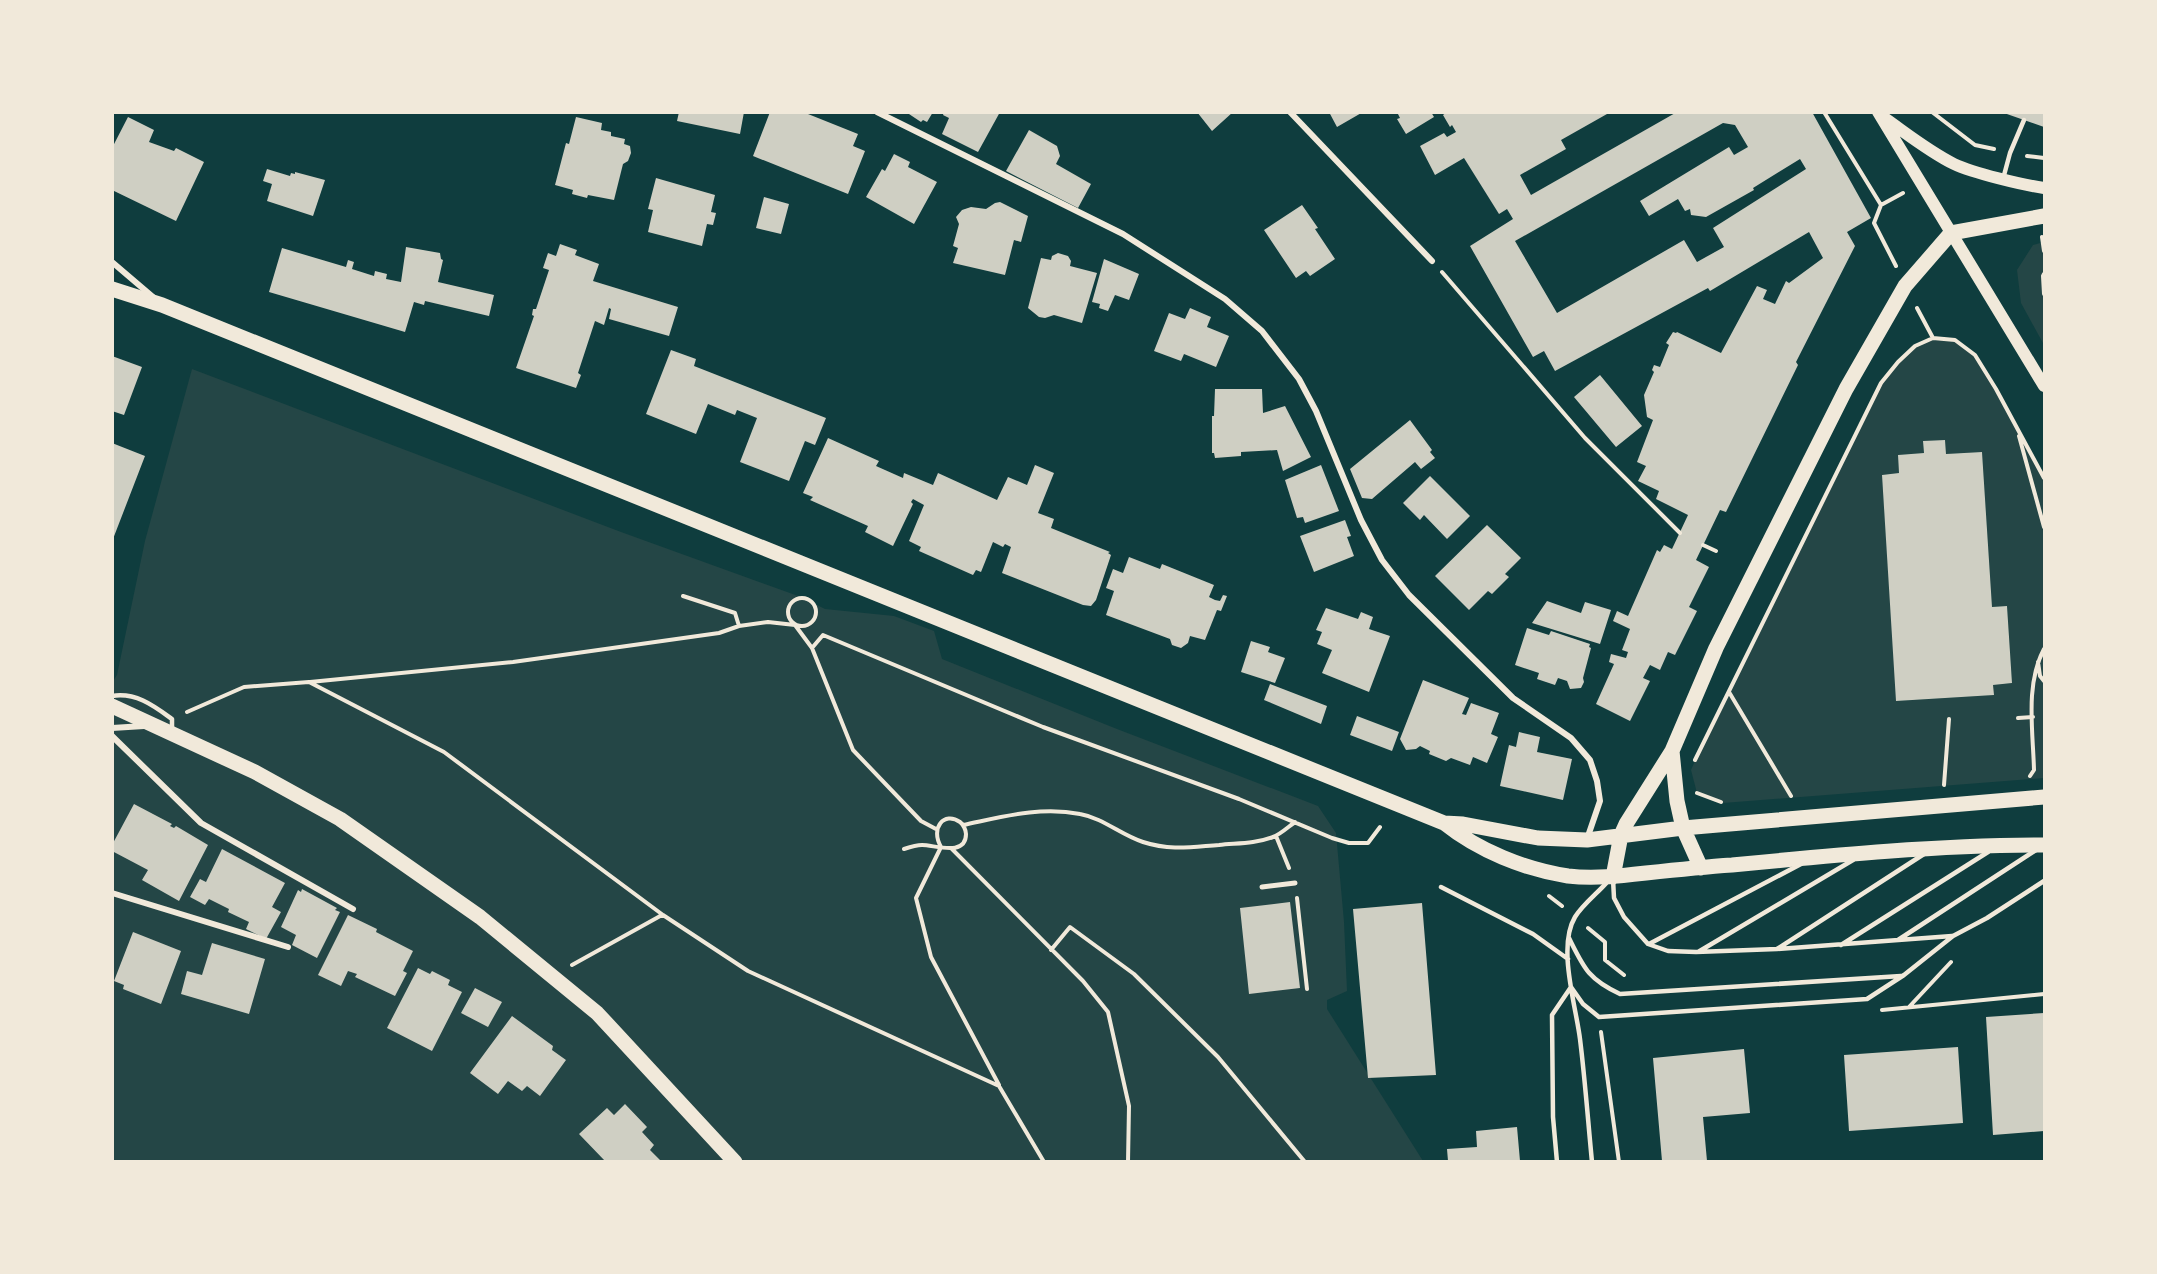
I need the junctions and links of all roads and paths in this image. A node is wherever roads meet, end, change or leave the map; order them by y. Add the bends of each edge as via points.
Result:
1 (877, 112) edge
2 (1290, 112) edge
3 (1824, 112) edge
4 (1932, 112) edge
5 (1878, 113) edge
6 (2024, 120) dead end
7 (2010, 153) junction
8 (2044, 158) edge
9 (2003, 179) junction
10 (2044, 188) edge
11 (2044, 216) edge
12 (1951, 233) junction
13 (1432, 261) joint
14 (112, 262) edge
15 (2044, 274) edge
16 (1905, 286) junction
17 (112, 289) edge
18 (2044, 294) edge
19 (162, 305) junction
20 (1933, 338) junction
21 (2044, 386) edge
22 (2017, 429) junction
23 (2044, 478) edge
24 (2044, 527) edge
25 (1680, 533) dead end
26 (1703, 545) dead end
27 (1716, 551) dead end
28 (683, 596) dead end
29 (795, 625) junction
30 (739, 626) junction
31 (812, 648) junction
32 (2044, 649) edge
33 (2038, 661) junction
34 (2044, 681) edge
35 (309, 682) junction
36 (1729, 692) junction
37 (112, 696) edge
38 (112, 706) edge
39 (2033, 717) junction
40 (2018, 718) dead end
41 (1949, 719) dead end
42 (154, 725) junction
43 (172, 725) junction
44 (112, 728) edge
45 (112, 736) edge
46 (1672, 752) junction
47 (1691, 770) dead end
48 (2036, 779) dead end
49 (1694, 782) dead end
50 (1956, 785) dead end
51 (1803, 796) dead end
52 (1791, 797) junction
53 (2044, 797) edge
54 (1780, 798) dead end
55 (1723, 803) dead end
56 (1296, 821) junction
57 (1444, 823) junction
58 (963, 825) junction
59 (1380, 827) dead end
60 (1683, 828) junction
61 (936, 829) junction
62 (1621, 835) junction
63 (1276, 836) junction
64 (1587, 840) junction
65 (2044, 845) edge
66 (941, 846) junction
67 (1998, 846) junction
68 (904, 849) dead end
69 (952, 849) junction
70 (1931, 849) junction
71 (1863, 854) junction
72 (1814, 857) junction
73 (1701, 868) junction
74 (1613, 877) junction
75 (2044, 881) edge
76 (1295, 883) junction
77 (1262, 887) dead end
78 (1441, 887) dead end
79 (112, 893) edge
80 (353, 909) dead end
81 (663, 915) junction
82 (1953, 936) junction
83 (1569, 939) junction
84 (1895, 942) junction
85 (1648, 944) junction
86 (1839, 946) junction
87 (288, 947) dead end
88 (1777, 949) junction
89 (1051, 950) junction
90 (1696, 952) junction
91 (1568, 959) junction
92 (1953, 959) dead end
93 (568, 967) dead end
94 (1904, 975) junction
95 (1570, 987) junction
96 (1307, 989) dead end
97 (1909, 1008) dead end
98 (1601, 1031) dead end
99 (999, 1086) junction
100 (735, 1161) edge
101 (1044, 1161) edge
102 (1128, 1161) edge
103 (1305, 1161) edge
104 (1557, 1161) edge
105 (1592, 1161) edge
106 (1619, 1161) edge

1 - 64 street via 1124,234 1225,299 1262,331 1299,379 1316,411 1361,520 1388,569 1409,595 1513,698 1571,738 1590,760 1600,801
2 - 13 street
3 - 16 path via 1881,205 1874,223
4 - 7 path via 1975,145
5 - 9 main road via 1956,165
5 - 12 main road
6 - 7 lane
7 - 8 path
7 - 9 lane
9 - 10 main road
11 - 12 main road
12 - 16 main road
12 - 21 main road
13 - 25 path via 1585,438
14 - 19 street
15 - 18 path
16 - 20 path
16 - 46 main road via 1846,388 1716,648
17 - 19 main road
19 - 57 main road
20 - 22 path via 1955,340 1975,355
20 - 36 path via 1915,346 1881,383
22 - 23 path
22 - 24 path
26 - 27 path
28 - 30 path via 735,613
29 - 29 path via 810,624 815,617 813,602 801,597 791,603 788,613
29 - 30 path via 768,622
29 - 31 path
30 - 35 path via 719,633 513,662
31 - 56 path via 823,635 1043,727
31 - 61 path via 853,750 921,821
32 - 33 path
33 - 34 path
33 - 39 path via 2033,680
35 - 43 path via 244,687
35 - 81 path via 444,752
36 - 47 path
36 - 52 path
37 - 43 lane via 124,694 149,703
38 - 42 main road
39 - 40 path
39 - 48 path via 2034,770 2027,781
41 - 50 path via 1944,786
42 - 43 main road
42 - 44 street
43 - 100 main road via 340,819 480,917 597,1013
45 - 80 street via 201,823
46 - 60 main road
46 - 62 main road
49 - 55 path via 1697,793
51 - 52 path
52 - 54 path
53 - 60 main road
56 - 59 path via 1349,843 1368,843
56 - 63 path
57 - 64 main road via 1538,838
57 - 74 main road via 1505,858 1540,870 1571,876
58 - 61 path via 952,819 941,822
58 - 63 path via 1041,810 1081,814 1141,842 1166,848 1249,844
58 - 69 path via 964,841
60 - 62 main road
60 - 73 main road
61 - 66 path
62 - 64 main road
62 - 74 main road
63 - 76 path
65 - 67 main road
65 - 84 lane
66 - 68 path
66 - 69 path
66 - 99 path via 916,898 932,957
67 - 70 main road
67 - 86 lane
69 - 89 path
70 - 71 main road
70 - 88 lane
71 - 72 main road
71 - 90 lane
72 - 73 main road
72 - 85 lane
73 - 74 main road
74 - 83 lane via 1575,918
74 - 85 lane via 1614,898 1624,917
75 - 82 lane
76 - 77 street
76 - 96 path
78 - 91 lane via 1533,934
79 - 87 street
81 - 93 path
81 - 99 path via 748,971
82 - 84 lane
82 - 94 lane
83 - 91 lane
83 - 94 lane via 1585,971 1620,993
84 - 86 lane
85 - 90 lane via 1668,951
86 - 88 lane
88 - 90 lane
89 - 102 path via 1108,1012 1129,1106
89 - 103 path via 1070,927 1134,974 1218,1057
91 - 95 lane
92 - 97 path
94 - 95 lane via 1867,999 1599,1017
95 - 104 lane via 1552,1015
95 - 105 lane via 1580,1038
98 - 106 path
99 - 101 path

